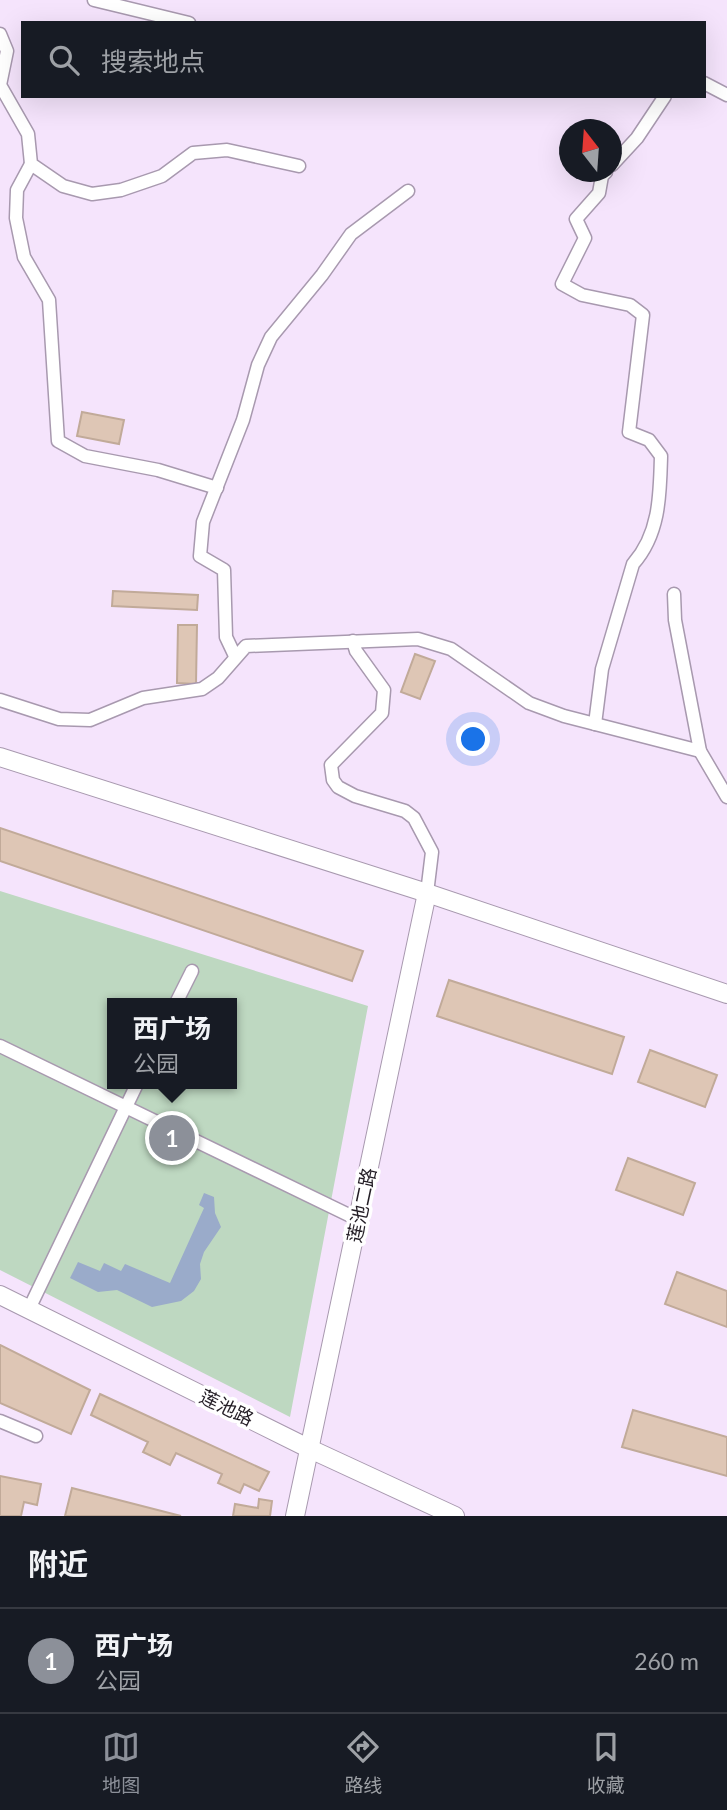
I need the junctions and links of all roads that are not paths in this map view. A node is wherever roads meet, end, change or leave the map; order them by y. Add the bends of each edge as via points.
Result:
1 (94, 0) edge
2 (181, 21) edge
3 (0, 34) edge
4 (706, 84) edge
5 (727, 95) edge
6 (664, 98) edge
7 (622, 154) edge
8 (31, 164) junction
9 (299, 166) dead end
10 (601, 182) edge
11 (408, 191) dead end
12 (217, 488) junction
13 (674, 594) dead end
14 (353, 641) junction
15 (235, 656) junction
16 (0, 700) edge
17 (595, 724) junction
18 (699, 751) junction
19 (0, 757) edge
20 (727, 797) edge
21 (427, 893) junction
22 (192, 971) dead end
23 (727, 994) edge
24 (178, 998) edge
25 (0, 1046) edge
26 (135, 1089) edge
27 (126, 1107) junction
28 (358, 1219) junction
29 (0, 1295) edge
30 (29, 1309) junction
31 (0, 1421) edge
32 (36, 1436) dead end
33 (309, 1448) junction
34 (295, 1516) edge
35 (455, 1516) edge

1 - 2 street
3 - 8 street via 7,51 0,86 28,134
4 - 5 street
6 - 7 street
8 - 9 street via 62,186 92,194 162,176 193,153 227,150
8 - 12 street via 17,190 16,218 24,257 49,300 58,441 85,456 158,470
10 - 17 street via 599,193 576,219 585,238 562,284 582,295 631,305 643,316 629,432 649,440 661,456 659,510 644,552 633,564 621,603 602,668
11 - 12 street via 351,234 271,337
12 - 15 street via 203,522 200,556 224,570 226,637
13 - 18 street
14 - 15 street via 246,646
14 - 17 street via 418,639 451,649 529,703
14 - 21 street via 383,690 382,713 331,765 332,780 355,796 414,818 432,852
15 - 16 street via 218,678 202,689 143,698 90,720 59,719
17 - 18 street
18 - 20 street
19 - 21 street
21 - 23 street
21 - 28 street, 莲池二路
22 - 24 street
25 - 27 street
26 - 27 street
27 - 28 street
27 - 30 street
28 - 33 street, 莲池二路
29 - 30 street, 莲池路
30 - 33 street, 莲池路
31 - 32 street
33 - 34 street, 莲池二路
33 - 35 street, 莲池路

